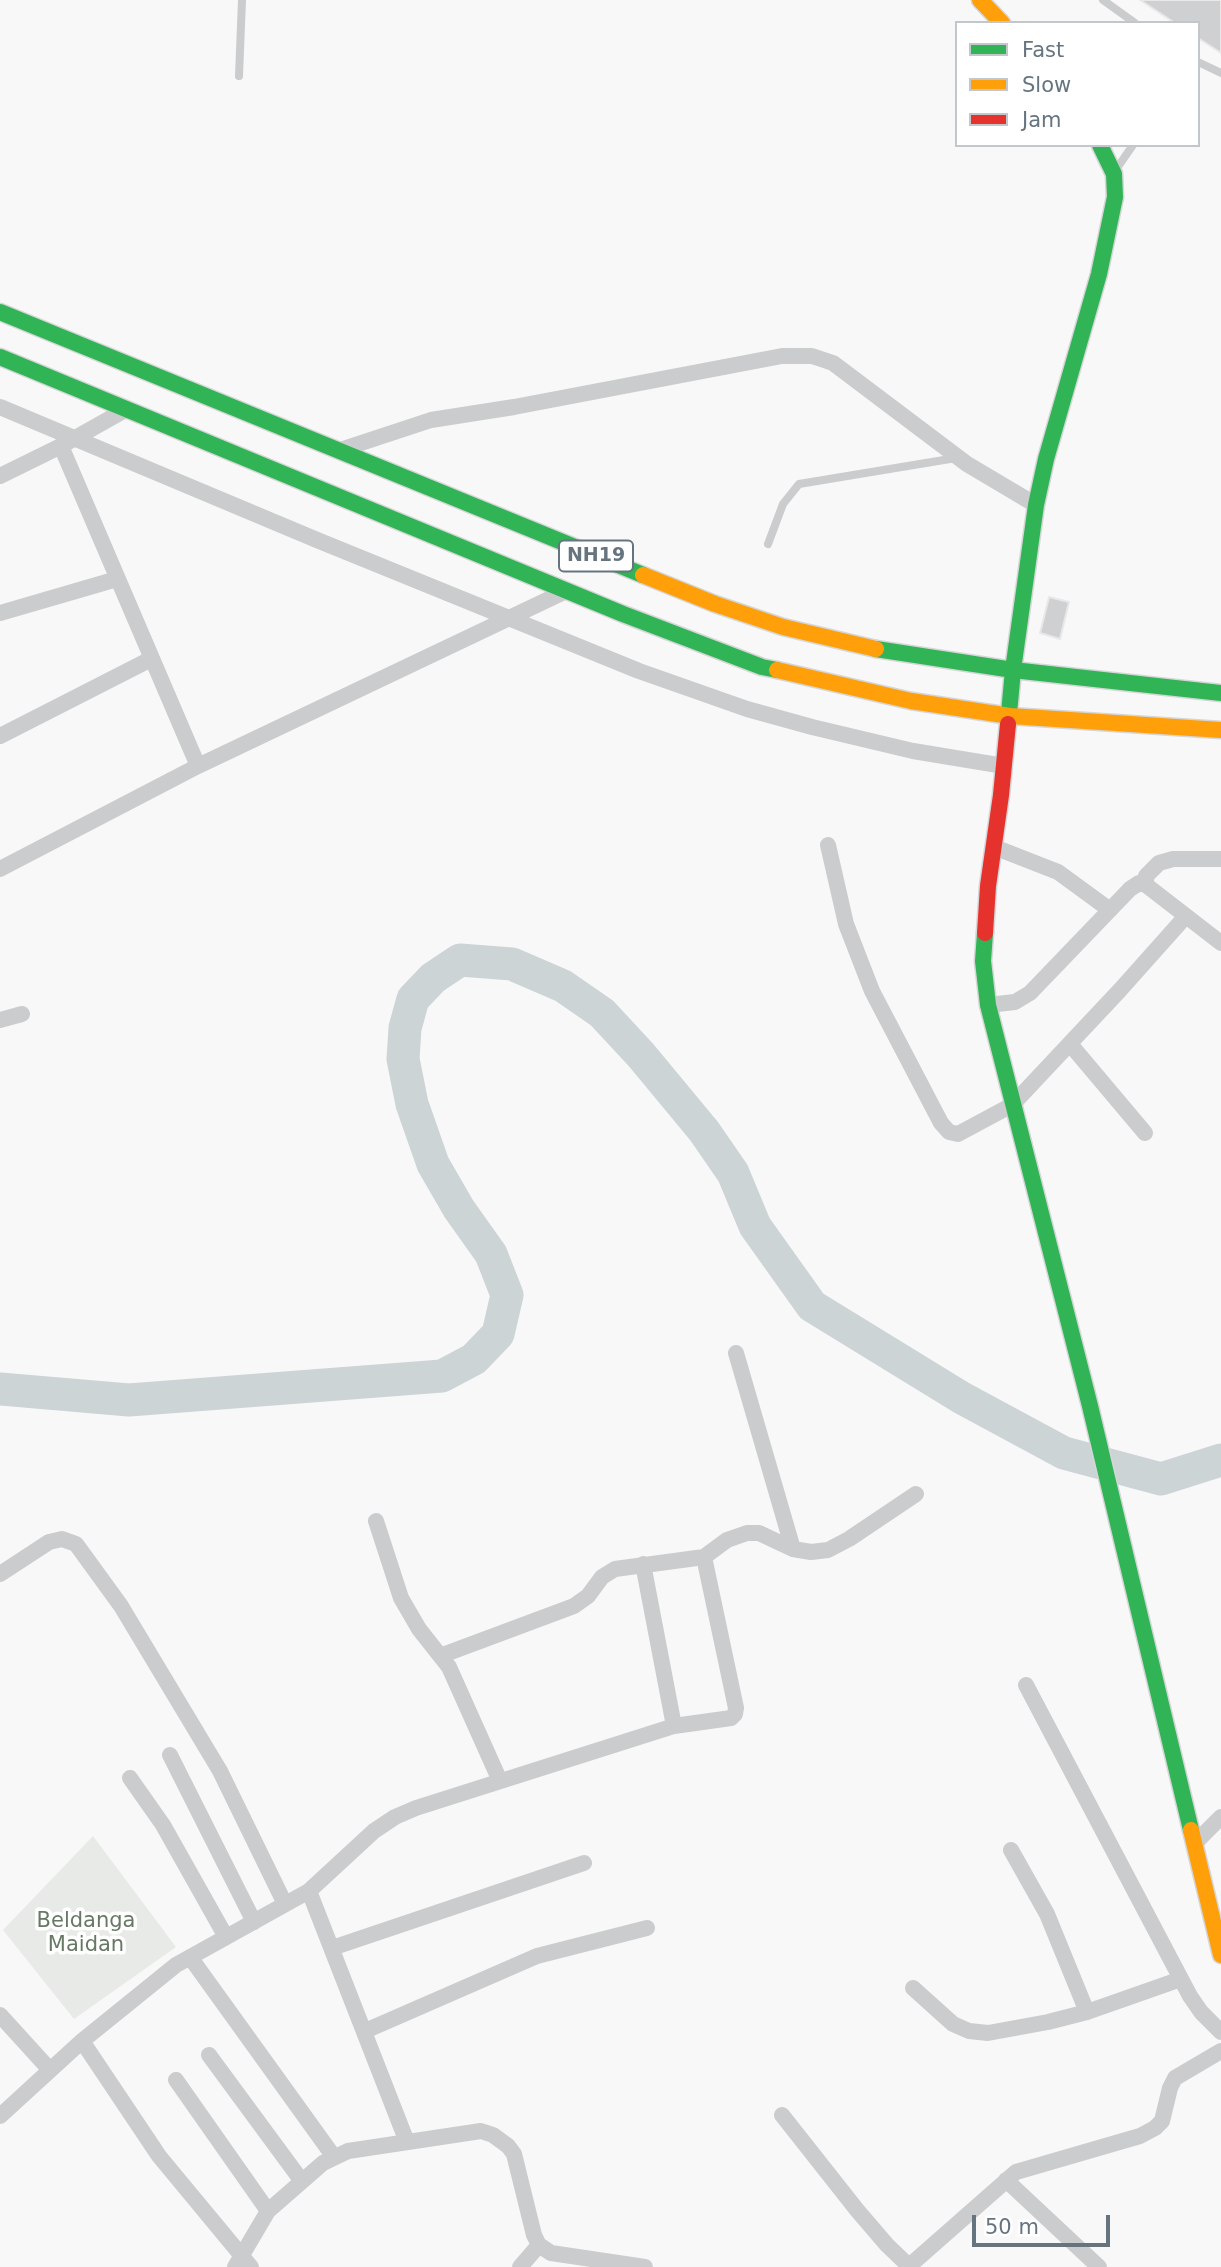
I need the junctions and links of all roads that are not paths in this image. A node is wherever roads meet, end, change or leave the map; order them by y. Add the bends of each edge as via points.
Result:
1 (242, 0) edge
2 (980, 0) edge
3 (1103, 0) edge
4 (1000, 21) edge
5 (1132, 21) edge
6 (1200, 63) edge
7 (1221, 73) edge
8 (239, 76) dead end
9 (1101, 147) edge
10 (1132, 147) edge
11 (1114, 174) junction
12 (0, 312) edge
13 (0, 358) edge
14 (0, 407) edge
15 (125, 410) junction
16 (76, 438) junction
17 (61, 446) junction
18 (341, 450) junction
19 (959, 458) junction
20 (0, 476) edge
21 (1036, 505) junction
22 (768, 544) dead end
23 (117, 579) junction
24 (566, 591) junction
25 (0, 613) edge
26 (510, 618) junction
27 (151, 659) junction
28 (1013, 670) junction
29 (1221, 693) edge
30 (1010, 716) junction
31 (1221, 730) edge
32 (0, 736) edge
33 (198, 766) junction
34 (1004, 766) junction
35 (828, 845) dead end
36 (994, 847) junction
37 (1221, 859) edge
38 (0, 869) edge
39 (1146, 885) junction
40 (1110, 910) junction
41 (1186, 916) junction
42 (1221, 943) edge
43 (988, 1005) junction
44 (22, 1014) dead end
45 (0, 1020) edge
46 (1070, 1044) junction
47 (1012, 1105) junction
48 (1145, 1133) dead end
49 (736, 1353) dead end
50 (916, 1494) dead end
51 (376, 1521) dead end
52 (793, 1549) junction
53 (704, 1558) junction
54 (643, 1564) junction
55 (0, 1574) edge
56 (440, 1656) junction
57 (1026, 1685) dead end
58 (674, 1726) junction
59 (170, 1755) dead end
60 (130, 1778) dead end
61 (500, 1781) junction
62 (1221, 1817) edge
63 (1195, 1843) junction
64 (1010, 1850) dead end
65 (584, 1863) dead end
66 (309, 1891) junction
67 (285, 1904) junction
68 (254, 1922) junction
69 (647, 1928) dead end
70 (226, 1937) junction
71 (332, 1948) junction
72 (1221, 1955) edge
73 (190, 1957) junction
74 (1181, 1979) junction
75 (913, 1988) dead end
76 (1087, 2011) junction
77 (0, 2015) edge
78 (365, 2031) junction
79 (1221, 2032) edge
80 (82, 2041) junction
81 (1221, 2050) edge
82 (209, 2055) dead end
83 (50, 2070) junction
84 (176, 2080) dead end
85 (782, 2115) dead end
86 (0, 2116) edge
87 (407, 2142) junction
88 (334, 2157) junction
89 (301, 2180) junction
90 (1006, 2180) junction
91 (268, 2211) junction
92 (539, 2245) junction
93 (243, 2262) edge
94 (520, 2267) edge
95 (645, 2267) edge
96 (909, 2267) edge
97 (1098, 2267) edge

1 - 8 lane
2 - 4 main road
3 - 5 lane
6 - 7 lane
9 - 11 main road
10 - 11 lane
11 - 21 main road via 1115,197 1099,274
12 - 18 main road, NH19
13 - 15 main road, NH19
14 - 16 street
15 - 16 street
15 - 24 main road, NH19
16 - 17 street
16 - 26 street
17 - 20 street
17 - 23 street
18 - 19 street via 431,420 782,356 812,356 833,363
18 - 28 main road, NH19 via 715,604 783,627 848,644
19 - 21 street
19 - 22 lane via 799,484 783,504
21 - 28 main road
23 - 25 street
23 - 27 street
24 - 26 street
24 - 30 main road, NH19 via 762,667 911,701
26 - 33 street
26 - 34 street via 747,709 913,751
27 - 32 street
27 - 33 street
28 - 29 main road, NH19
28 - 30 main road
30 - 31 main road, NH19
30 - 34 main road
33 - 38 street
34 - 36 main road
35 - 47 street via 846,925 872,990 942,1123 958,1134
36 - 40 street via 1058,872
36 - 43 main road via 983,961
37 - 39 street via 1159,863 1146,876
39 - 40 street via 1139,883 1130,889
39 - 41 street
40 - 43 street via 1030,993 1015,1002
41 - 42 street
41 - 46 street
43 - 47 main road
44 - 45 street
46 - 47 street
46 - 48 street
47 - 63 main road
49 - 52 street
50 - 52 street via 828,1550
51 - 56 street via 401,1598
52 - 53 street via 759,1533 747,1533 727,1540
53 - 54 street
53 - 58 street via 735,1714 724,1721
54 - 56 street via 608,1572 588,1596 562,1612
54 - 58 street
55 - 67 street via 49,1542 62,1539 76,1544 121,1606 214,1760
56 - 61 street via 462,1692
57 - 74 street
58 - 61 street
59 - 68 street
60 - 70 street via 163,1825
61 - 66 street via 395,1817
62 - 63 street
63 - 72 main road
64 - 76 street via 1046,1913
65 - 71 street
66 - 67 street
66 - 71 street
67 - 68 street
68 - 70 street
69 - 78 street via 537,1956
70 - 73 street
71 - 78 street
73 - 80 street
73 - 88 street
74 - 76 street
74 - 79 street via 1201,2012
75 - 76 street via 953,2024 969,2031 988,2033
77 - 83 street
78 - 87 street
80 - 83 street
80 - 93 street via 159,2157
81 - 90 street via 1175,2078 1162,2121 1155,2129 1029,2167
82 - 89 street
83 - 86 street
84 - 91 street
85 - 96 street
87 - 88 street
87 - 92 street via 481,2131 508,2146
88 - 89 street
89 - 91 street
90 - 96 street
90 - 97 street
91 - 93 street
92 - 94 street
92 - 95 street via 551,2253

